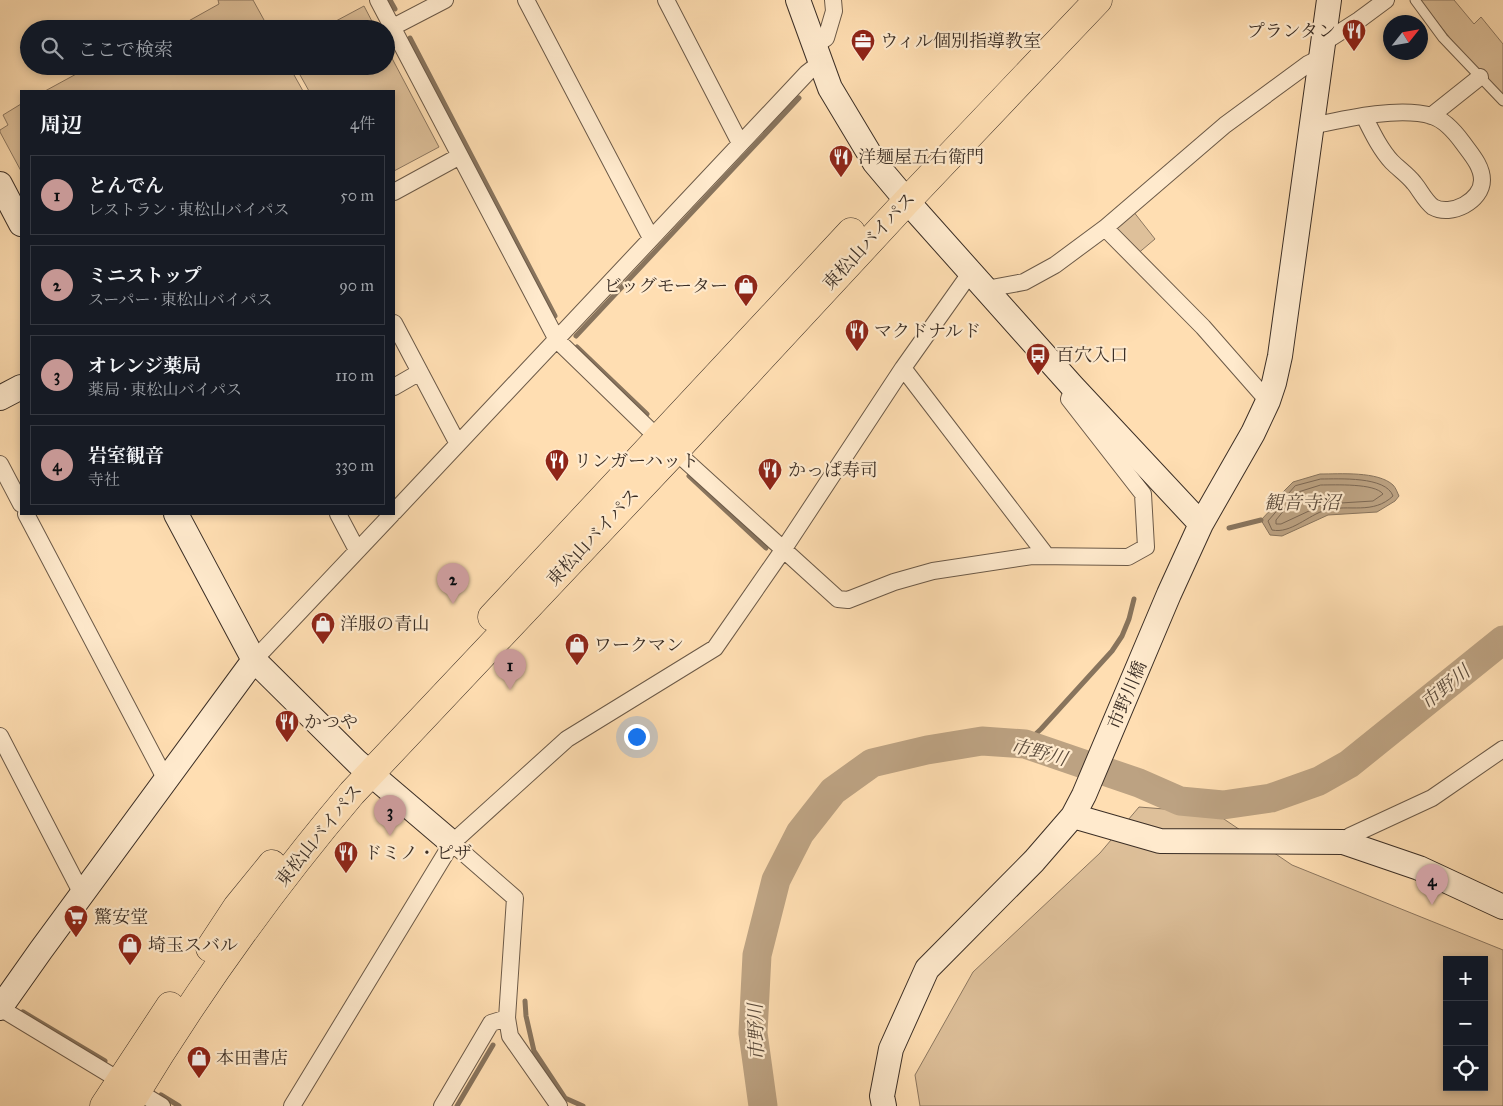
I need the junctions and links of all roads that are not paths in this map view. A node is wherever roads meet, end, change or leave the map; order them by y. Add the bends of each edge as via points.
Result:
1 (378, 0) edge
2 (445, 0) edge
3 (526, 0) edge
4 (666, 0) edge
5 (798, 0) edge
6 (833, 0) edge
7 (1074, 0) edge
8 (1098, 0) edge
9 (1329, 0) edge
10 (1386, 0) edge
11 (1415, 0) edge
12 (389, 20) edge
13 (395, 26) edge
14 (395, 31) edge
15 (1322, 51) junction
16 (817, 55) junction
17 (1480, 76) junction
18 (1503, 101) edge
19 (1364, 116) junction
20 (1431, 116) junction
21 (1311, 126) junction
22 (740, 143) junction
23 (460, 156) junction
24 (0, 184) edge
25 (395, 191) edge
26 (900, 194) junction
27 (20, 222) edge
28 (1105, 228) junction
29 (651, 238) junction
30 (978, 281) junction
31 (395, 325) edge
32 (557, 340) junction
33 (903, 368) junction
34 (420, 372) junction
35 (395, 386) edge
36 (1073, 387) junction
37 (20, 388) edge
38 (0, 398) edge
39 (1268, 401) junction
40 (458, 444) junction
41 (666, 444) junction
42 (0, 464) edge
43 (20, 502) edge
44 (395, 511) edge
45 (27, 515) edge
46 (177, 515) edge
47 (339, 515) edge
48 (391, 515) edge
49 (1201, 524) junction
50 (358, 550) junction
51 (783, 550) junction
52 (1046, 555) junction
53 (254, 660) junction
54 (0, 736) edge
55 (1503, 749) edge
56 (363, 768) junction
57 (166, 780) junction
58 (1074, 816) junction
59 (1343, 842) junction
60 (452, 843) junction
61 (82, 894) junction
62 (1500, 902) edge
63 (0, 1008) edge
64 (507, 1018) junction
65 (128, 1093) edge
66 (104, 1106) edge
67 (162, 1106) edge
68 (292, 1106) edge
69 (442, 1106) edge
70 (560, 1106) edge
71 (884, 1106) edge

1 - 12 street
2 - 13 street
3 - 29 street
4 - 22 street
5 - 16 street
6 - 16 street via 834,11
7 - 26 highway, 東松山バイパス
8 - 26 highway, 東松山バイパス
9 - 15 street, 市野川橋
10 - 15 street
11 - 17 lane via 1443,38
14 - 23 street
15 - 21 street, 市野川橋
15 - 28 street via 1225,125
16 - 22 street via 807,72
16 - 26 street via 830,88 875,163
17 - 18 lane
17 - 20 street
19 - 20 street via 1386,113
19 - 20 street via 1382,150 1414,182 1429,203 1443,210 1463,207 1478,192 1482,182 1479,166 1451,128
19 - 21 street
21 - 39 street, 市野川橋 via 1280,356
22 - 29 street
23 - 25 street
23 - 32 street
24 - 27 street
26 - 30 street
26 - 41 highway, 東松山バイパス
28 - 30 street via 1024,282
28 - 39 street via 1203,326
29 - 32 street
30 - 33 street
30 - 36 street
31 - 34 street
32 - 40 street
32 - 41 street
33 - 51 street
33 - 52 street
34 - 35 street
34 - 40 street
36 - 49 street
36 - 52 street via 1069,398 1143,494 1146,547 1128,556
37 - 38 street
39 - 49 street, 市野川橋 via 1253,434
40 - 44 street
41 - 51 street
41 - 56 highway, 東松山バイパス
42 - 43 street
45 - 57 street
46 - 53 street
47 - 50 street
48 - 50 street
49 - 58 street, 市野川橋
50 - 53 street
51 - 52 street via 838,600 848,600 933,571
51 - 60 street via 715,648 567,739
53 - 56 street
53 - 57 street
54 - 61 street
55 - 59 street via 1432,798
56 - 60 street
56 - 65 highway, 東松山バイパス
57 - 61 street
58 - 59 street via 1160,841
58 - 71 street, 市野川橋 via 928,969 891,1049 882,1096
59 - 62 street via 1419,868
60 - 64 street via 515,898
60 - 68 street
61 - 63 street
63 - 65 street
64 - 69 street via 491,1023
64 - 70 street via 510,1036
65 - 66 highway, 東松山バイパス
65 - 67 street

